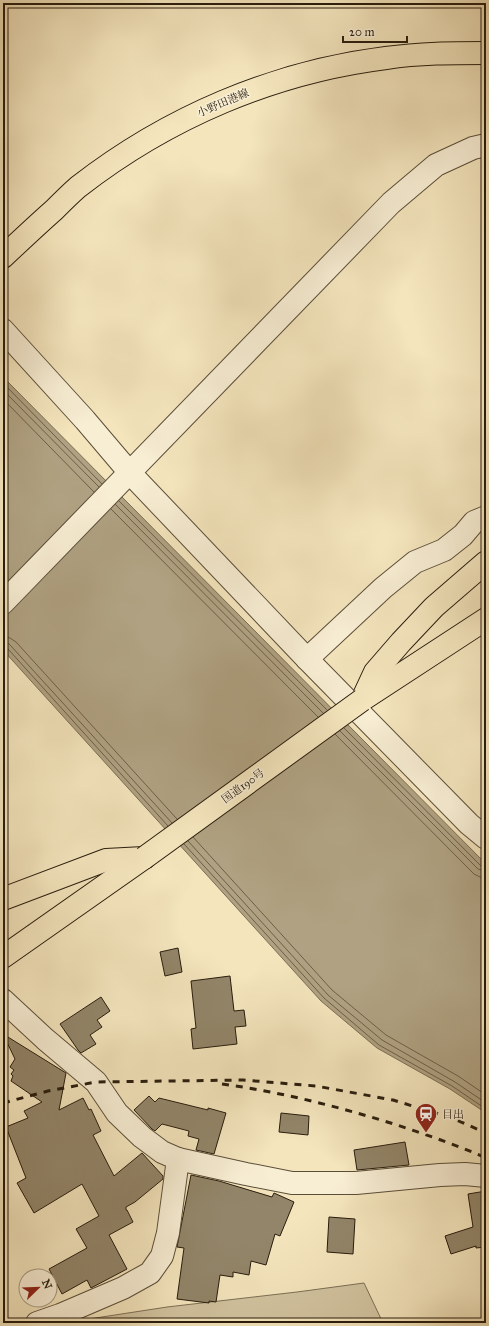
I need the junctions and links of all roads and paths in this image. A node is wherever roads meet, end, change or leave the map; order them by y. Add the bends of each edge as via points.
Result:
1 (486, 53) edge
2 (486, 145) edge
3 (3, 257) edge
4 (3, 330) edge
5 (123, 479) junction
6 (486, 517) edge
7 (486, 562) edge
8 (3, 603) edge
9 (486, 619) edge
10 (307, 659) junction
11 (362, 700) junction
12 (486, 838) edge
13 (144, 858) junction
14 (3, 899) edge
15 (4, 956) edge
16 (3, 1000) edge
17 (178, 1159) junction
18 (486, 1176) edge
19 (37, 1323) edge

1 - 3 main road, 小野田港線 via 394,57 334,66 278,81 227,100 173,125 140,144 78,188
2 - 5 street via 473,148 436,165 391,203
4 - 5 street via 85,420
5 - 8 street
5 - 10 street
6 - 10 street via 474,522 463,536 444,550 409,566
7 - 11 main road via 434,607 401,642 375,672
9 - 11 main road, 国道190号
10 - 12 street via 469,824
11 - 13 main road, 国道190号, bridge
13 - 14 main road via 106,860
13 - 15 main road, 国道190号
16 - 17 street via 96,1082 117,1113 142,1137 162,1152
17 - 18 street via 292,1183 356,1184 440,1175
17 - 19 street via 168,1233 162,1256 150,1273 123,1288

